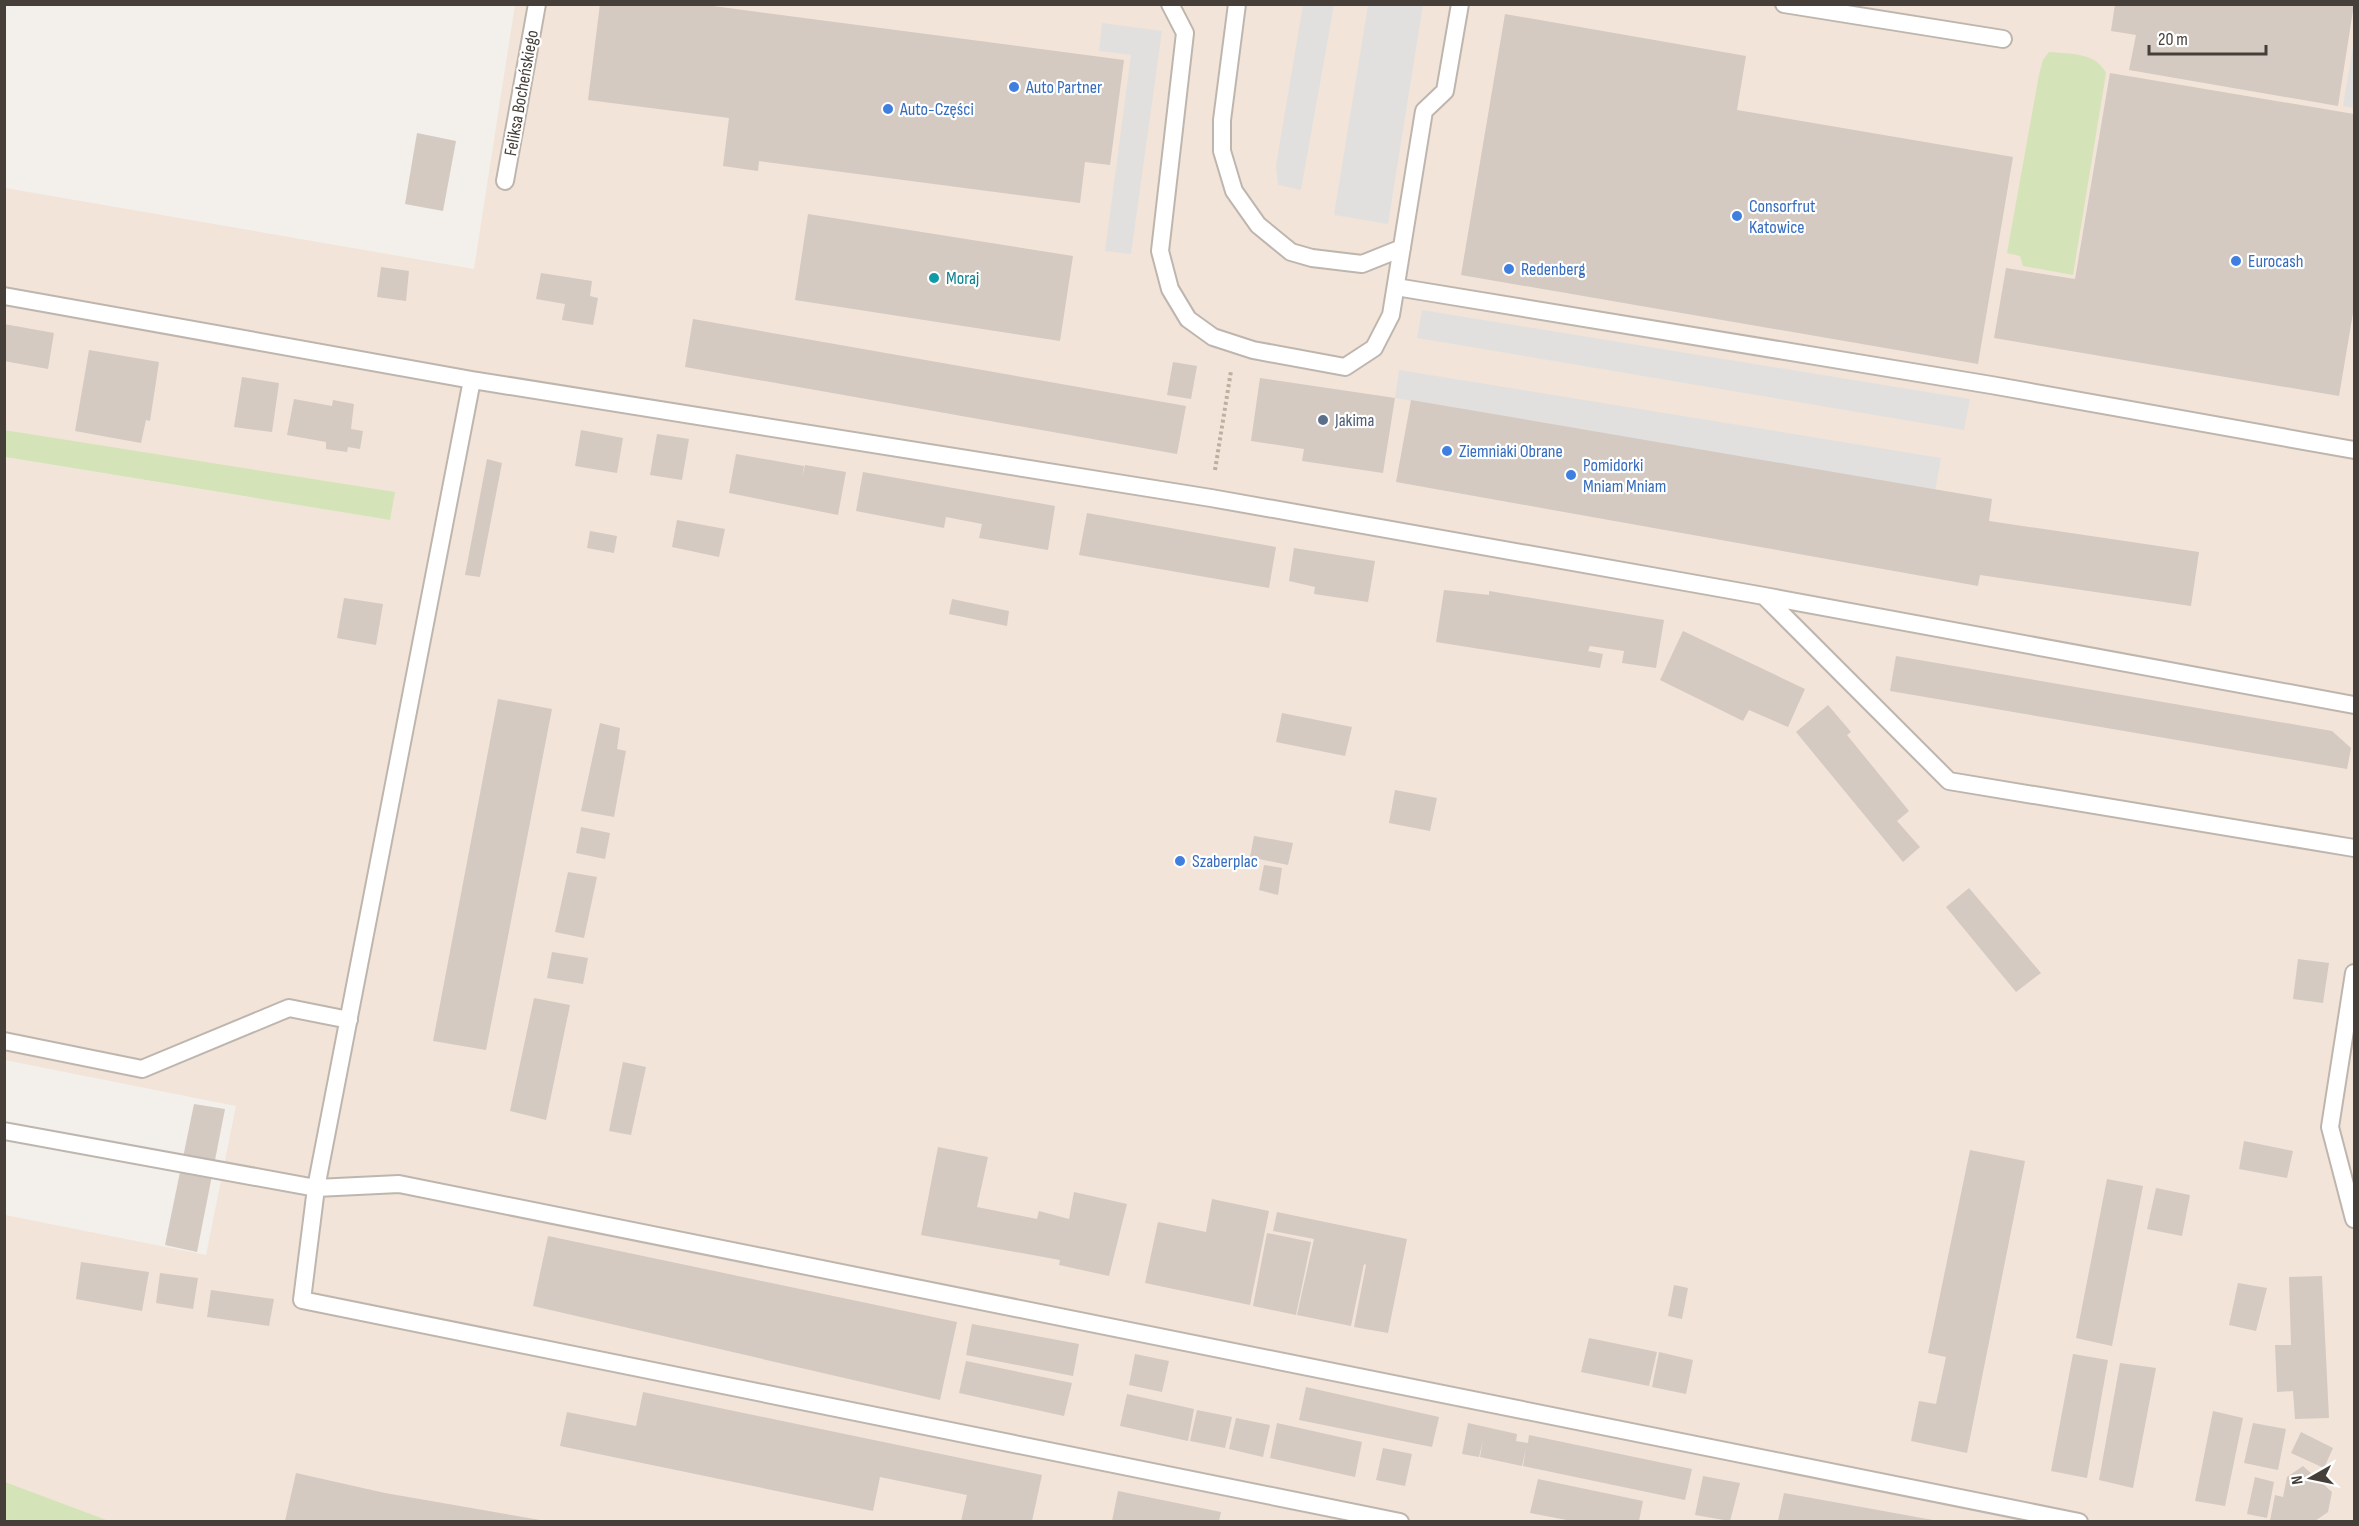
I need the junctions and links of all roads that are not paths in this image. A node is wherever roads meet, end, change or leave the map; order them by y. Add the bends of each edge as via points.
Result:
1 (537, 4) edge
2 (1170, 4) edge
3 (1237, 4) edge
4 (1460, 4) edge
5 (1784, 4) edge
6 (2003, 39) dead end
7 (505, 181) dead end
8 (1402, 248) junction
9 (1396, 287) junction
10 (4, 296) edge
11 (472, 380) junction
12 (2355, 450) edge
13 (1764, 596) junction
14 (2355, 705) edge
15 (2355, 848) edge
16 (2355, 973) edge
17 (349, 1020) junction
18 (4, 1041) edge
19 (4, 1131) edge
20 (316, 1188) junction
21 (2355, 1219) edge
22 (1400, 1521) edge
23 (2079, 1521) edge

1 - 7 lane, Feliksa Bocheńskiego
2 - 9 lane via 1185,33 1160,250 1170,289 1188,319 1213,337 1253,350 1345,367 1374,348 1391,315
3 - 8 lane via 1222,120 1222,151 1234,191 1258,225 1291,252 1362,264
4 - 8 lane via 1445,90 1424,111
5 - 6 lane
8 - 9 lane
9 - 12 lane via 1992,385
10 - 11 lane
11 - 13 lane via 1211,498
11 - 17 lane
13 - 14 lane
13 - 15 lane via 1949,781
16 - 21 lane via 2330,1127
17 - 18 lane via 289,1008 142,1069
17 - 20 lane
19 - 20 lane
20 - 22 lane via 302,1300
20 - 23 lane via 399,1184

